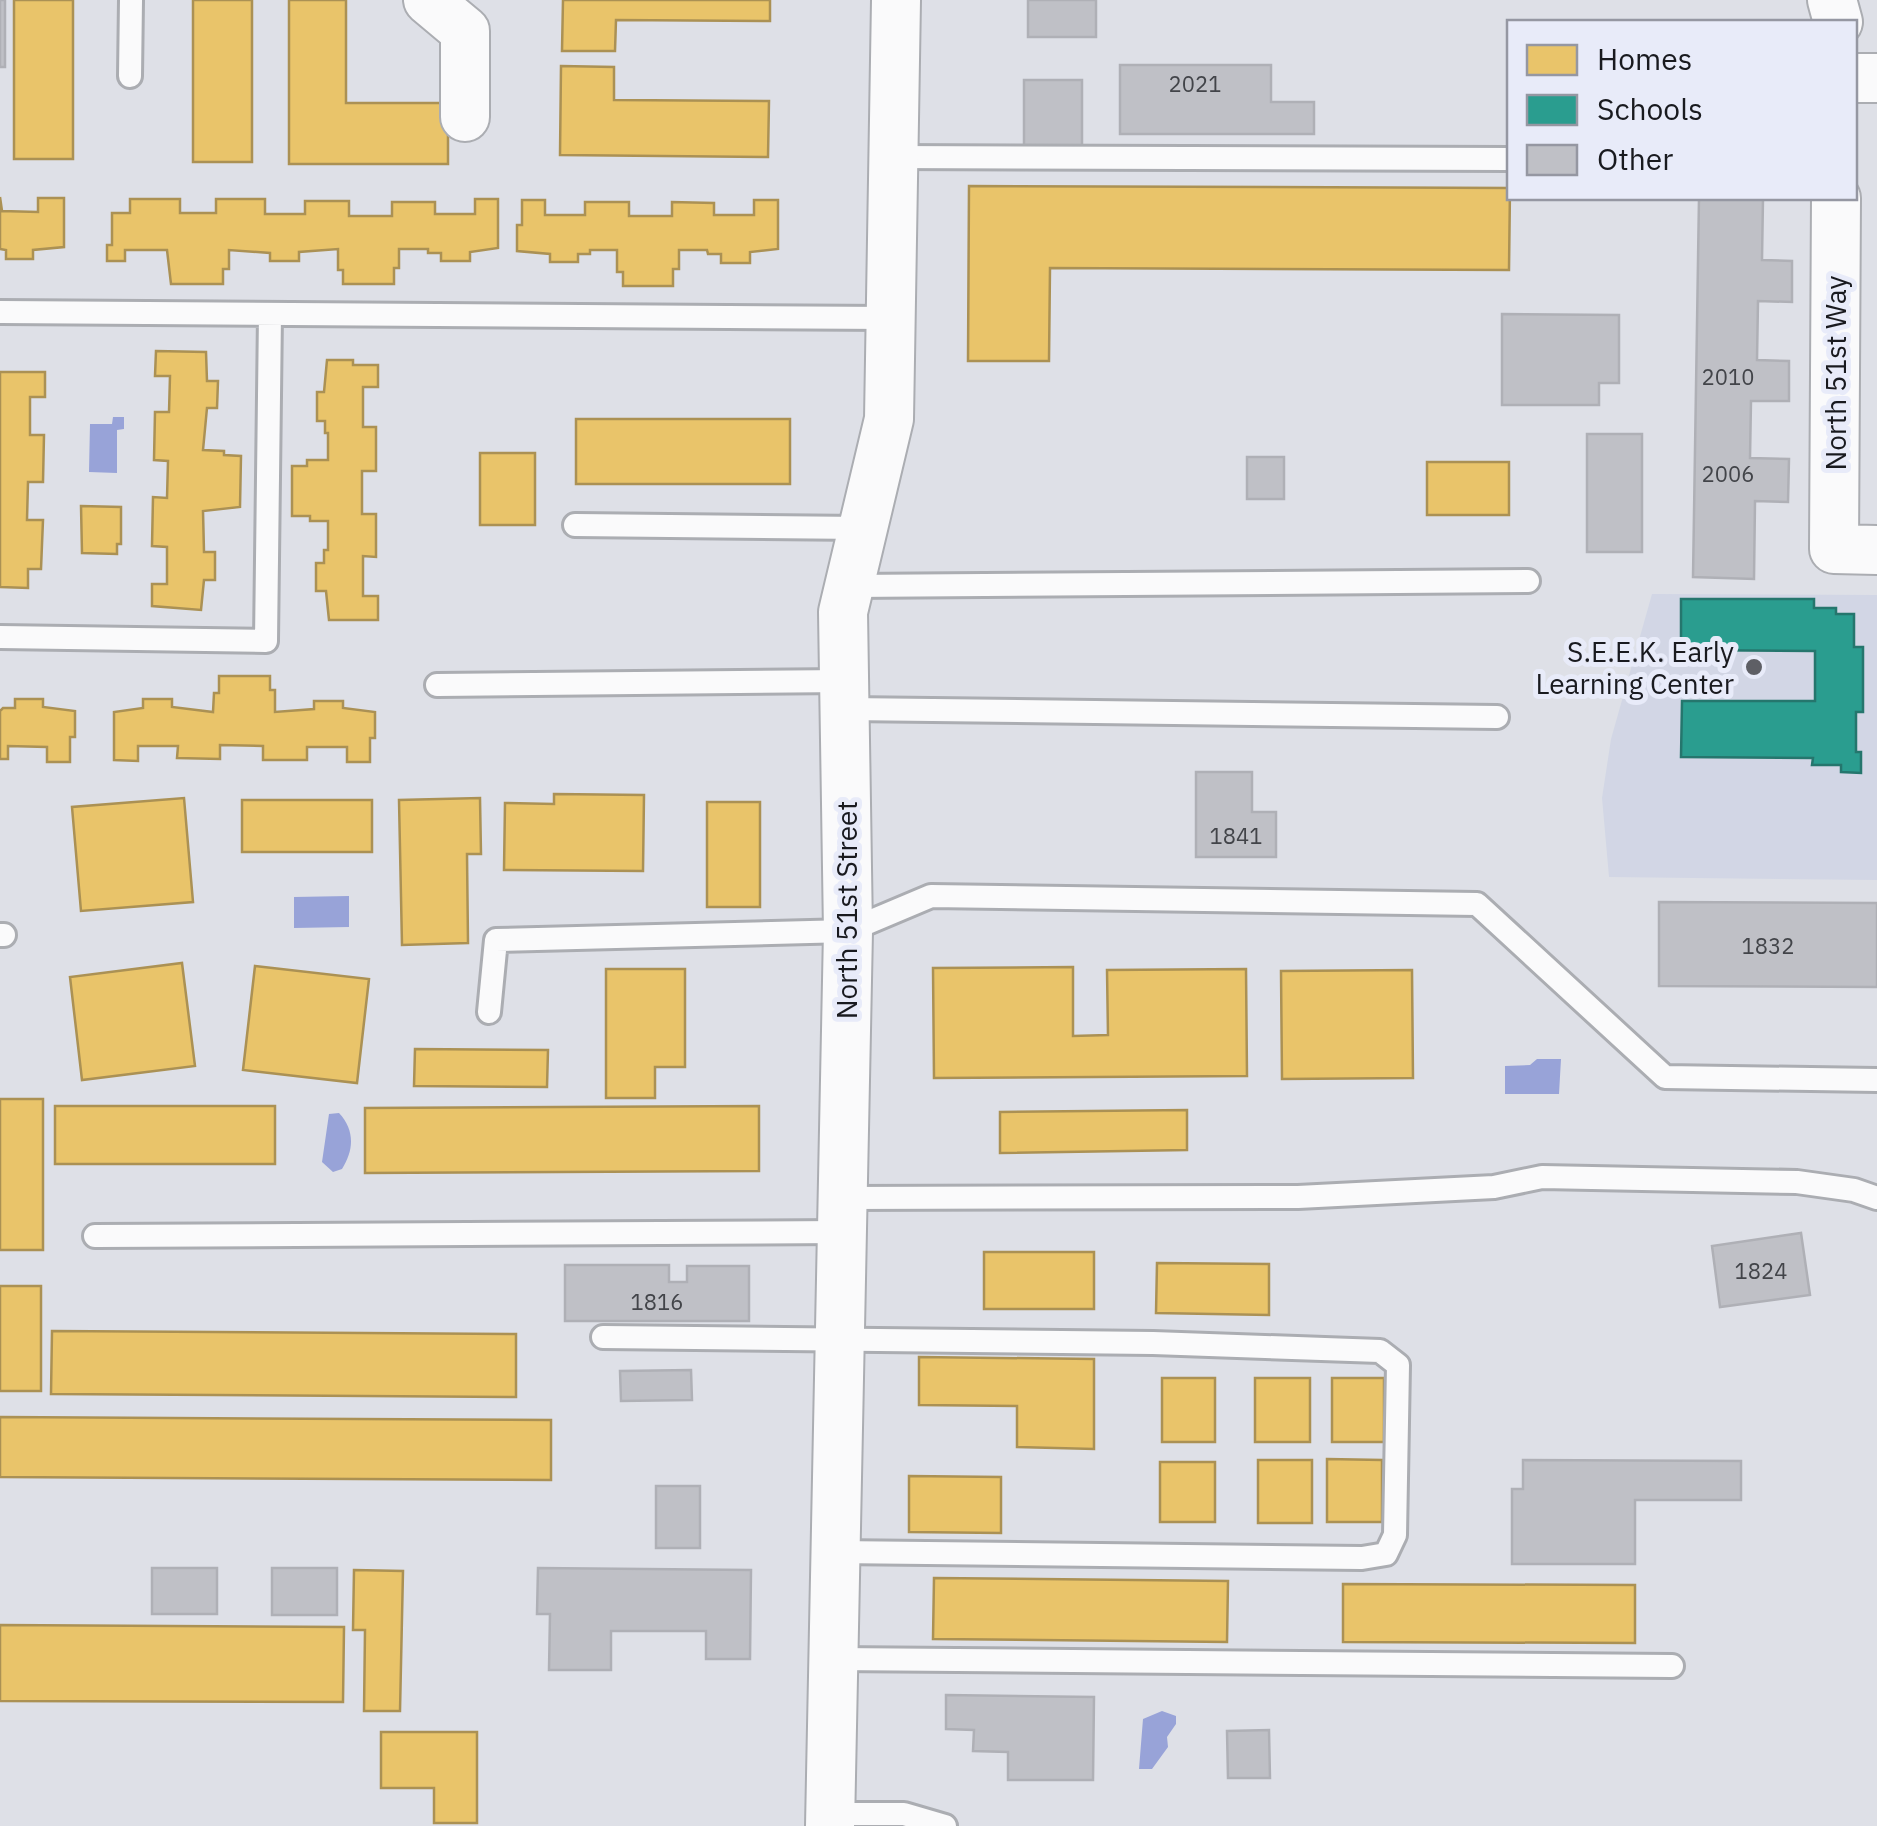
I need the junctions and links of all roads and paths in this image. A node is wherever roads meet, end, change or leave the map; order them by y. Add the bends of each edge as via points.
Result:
1 (131, 0) edge
2 (428, 0) edge
3 (896, 0) edge
4 (130, 76) dead end
5 (465, 117) dead end
6 (893, 157) junction
7 (1507, 160) edge
8 (1836, 200) edge
9 (0, 312) edge
10 (270, 314) junction
11 (890, 318) junction
12 (576, 525) dead end
13 (863, 528) junction
14 (1855, 549) edge
15 (1528, 580) dead end
16 (850, 586) junction
17 (0, 637) edge
18 (437, 684) dead end
19 (846, 695) junction
20 (1498, 717) dead end
21 (848, 930) junction
22 (489, 1012) dead end
23 (1877, 1080) edge
24 (1877, 1198) edge
25 (842, 1215) junction
26 (95, 1236) dead end
27 (604, 1337) dead end
28 (838, 1339) junction
29 (835, 1552) junction
30 (834, 1659) junction
31 (1672, 1666) dead end
32 (830, 1820) edge
33 (945, 1826) edge

1 - 4 lane
2 - 5 street via 464,32
3 - 6 street, North 51st Street
6 - 7 lane
6 - 11 street, North 51st Street
8 - 14 street, North 51st Way
9 - 10 lane
10 - 11 lane
10 - 17 lane via 266,641
11 - 13 street, North 51st Street via 889,419
12 - 13 lane
13 - 16 street, North 51st Street
15 - 16 lane
16 - 19 street, North 51st Street via 844,612
18 - 19 lane
19 - 20 lane
19 - 21 street, North 51st Street
21 - 22 lane via 496,940
21 - 23 lane via 931,896 1477,904 1665,1077
21 - 25 street, North 51st Street
24 - 25 lane via 1797,1182 1542,1177 1494,1187
25 - 26 lane
25 - 28 street, North 51st Street
27 - 28 lane
28 - 29 street, North 51st Street
28 - 29 lane via 1380,1350 1398,1365 1400,1382 1395,1535 1386,1554
29 - 30 street, North 51st Street
30 - 31 lane
30 - 32 street, North 51st Street
32 - 33 lane via 904,1814

